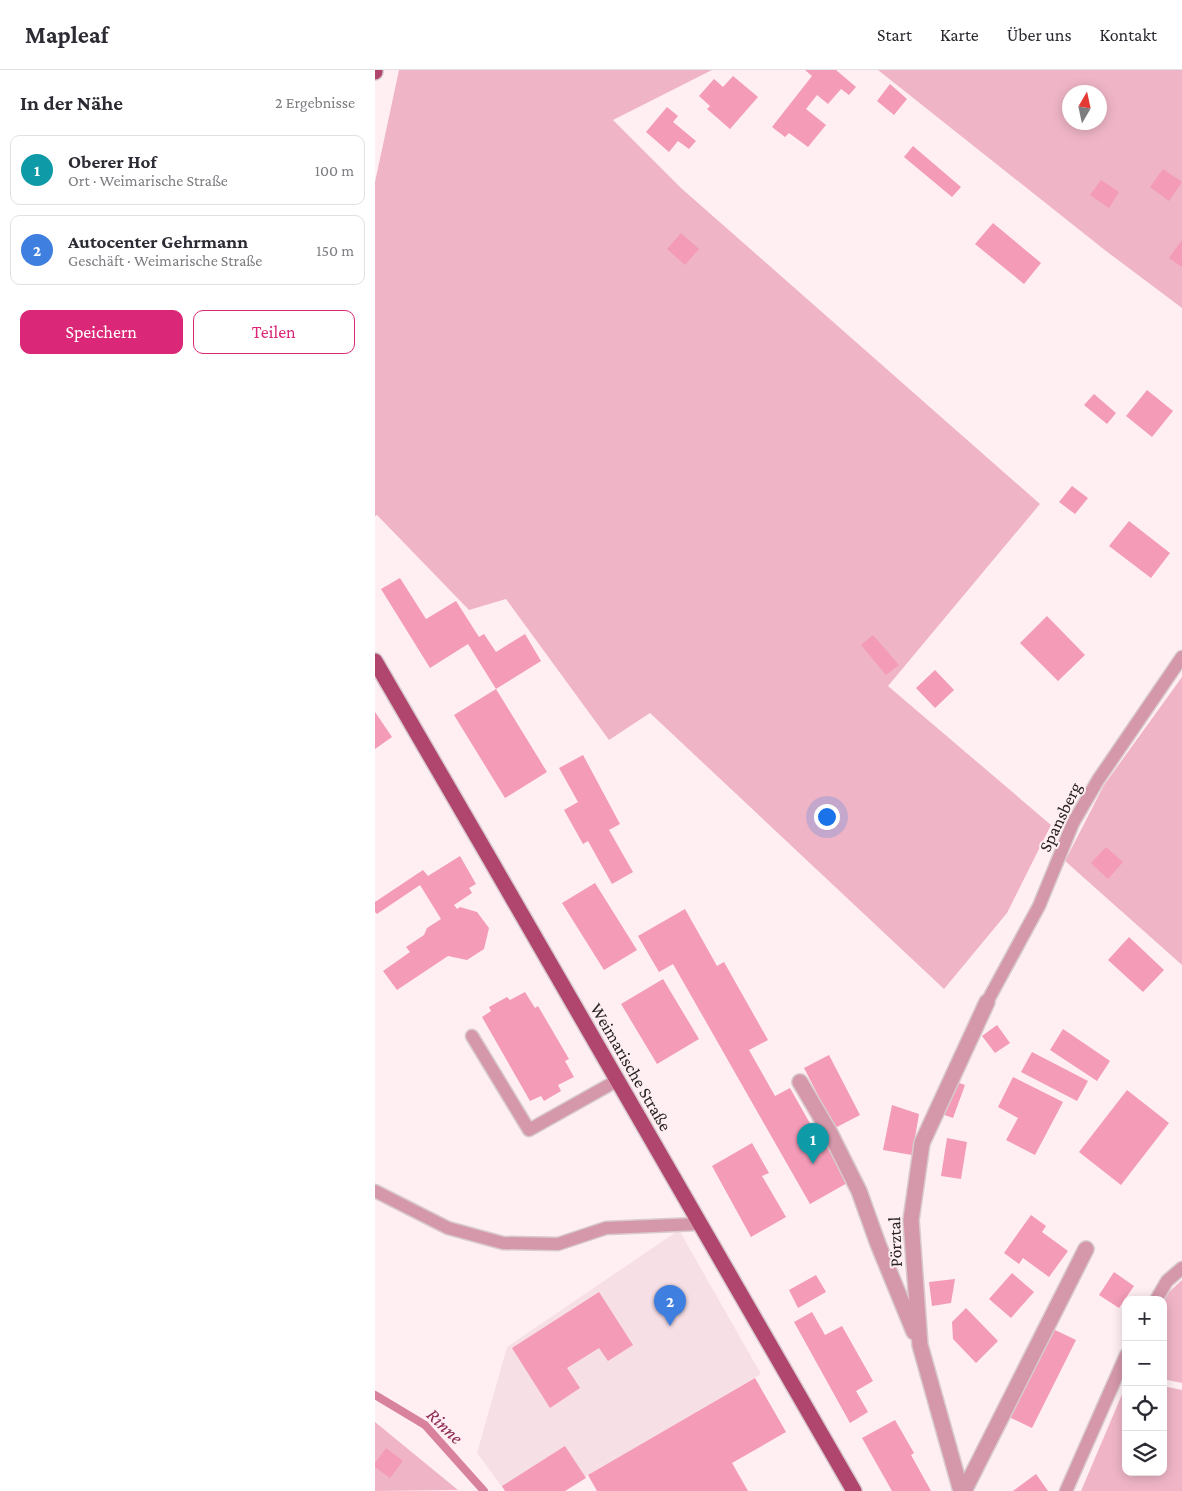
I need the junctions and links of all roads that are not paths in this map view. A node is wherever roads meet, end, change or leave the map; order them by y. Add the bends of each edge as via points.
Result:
1 (1182, 657) edge
2 (375, 661) edge
3 (987, 1002) joint
4 (472, 1036) dead end
5 (617, 1080) junction
6 (800, 1082) dead end
7 (375, 1191) edge
8 (699, 1224) junction
9 (1086, 1249) dead end
10 (1182, 1268) edge
11 (1158, 1296) edge
12 (920, 1345) junction
13 (1122, 1364) edge
14 (854, 1491) edge
15 (963, 1491) edge
16 (1065, 1491) edge

1 - 3 lane, Spansberg via 1078,814 1039,906
2 - 5 main road, Weimarische Straße
3 - 12 street, Pörztal via 921,1143 911,1220
4 - 5 lane via 529,1130
5 - 8 main road, Weimarische Straße
6 - 12 street via 859,1191
7 - 8 lane via 447,1228 503,1243 558,1244 606,1228
8 - 14 main road, Weimarische Straße
9 - 15 street, Pörztal
10 - 11 lane via 1167,1281
12 - 15 street, Pörztal
13 - 16 lane

